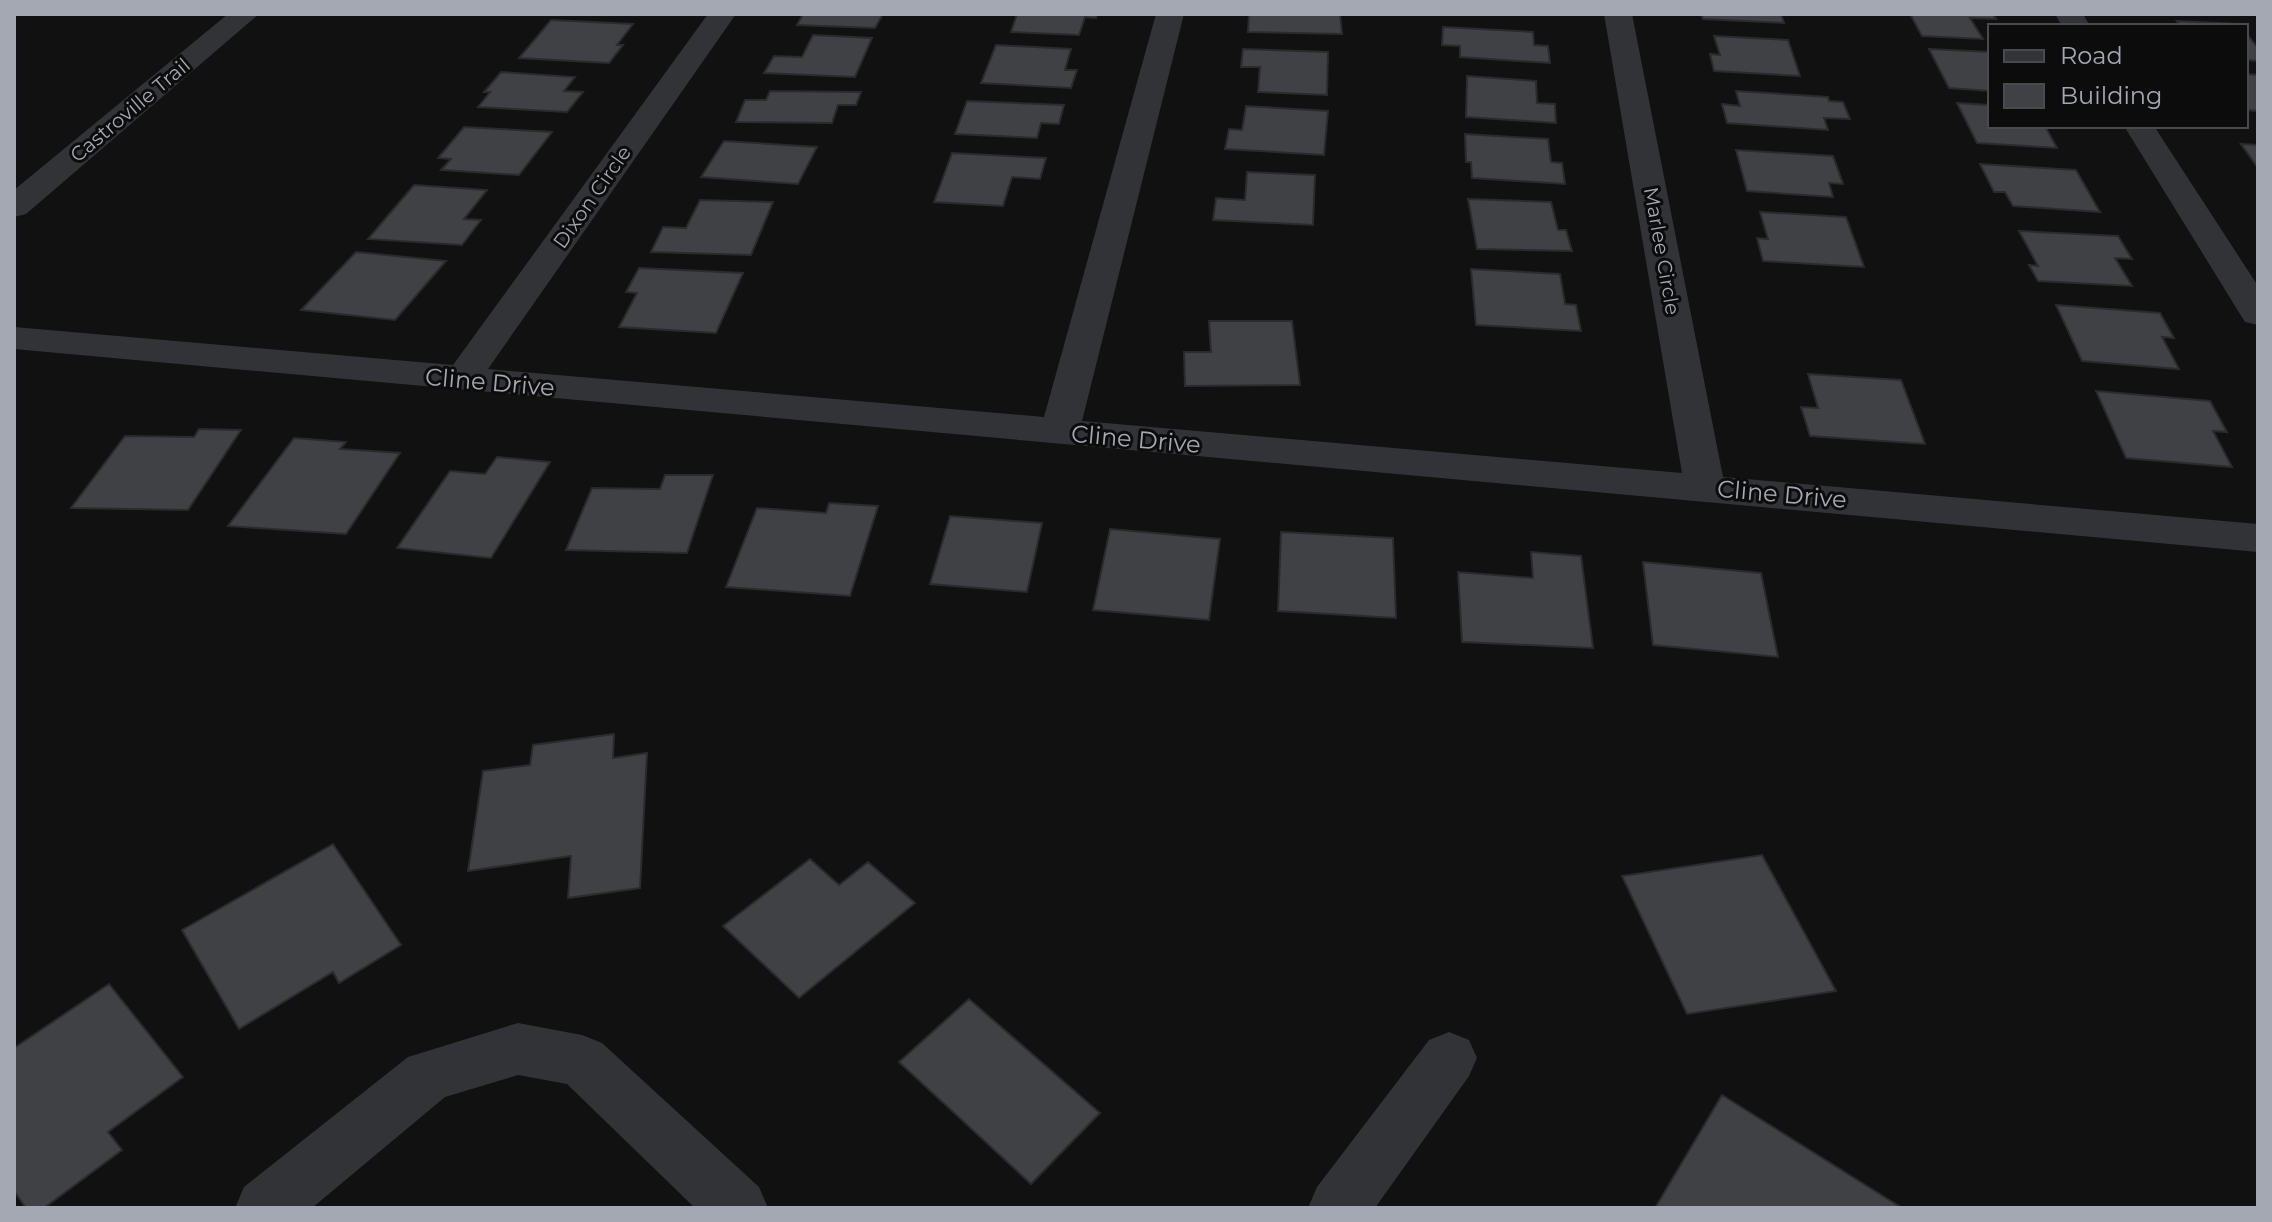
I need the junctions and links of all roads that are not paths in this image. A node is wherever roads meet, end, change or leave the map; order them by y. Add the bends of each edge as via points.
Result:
1 (245, 14) edge
2 (722, 14) edge
3 (1170, 14) edge
4 (1618, 14) edge
5 (2140, 128) edge
6 (14, 207) edge
7 (2258, 314) edge
8 (14, 338) edge
9 (462, 379) junction
10 (1059, 433) junction
11 (1705, 487) junction
12 (2258, 538) edge
13 (1449, 1058) dead end
14 (265, 1208) edge
15 (738, 1208) edge
16 (1338, 1208) edge

1 - 6 street, Castroville Trail
2 - 9 street, Dixon Circle
3 - 10 street
4 - 11 street, Marlee Circle
5 - 7 street
8 - 9 street, Cline Drive
9 - 10 street, Cline Drive
10 - 11 street, Cline Drive
11 - 12 street, Cline Drive
13 - 16 street
14 - 15 street via 428,1076 518,1049 582,1061

